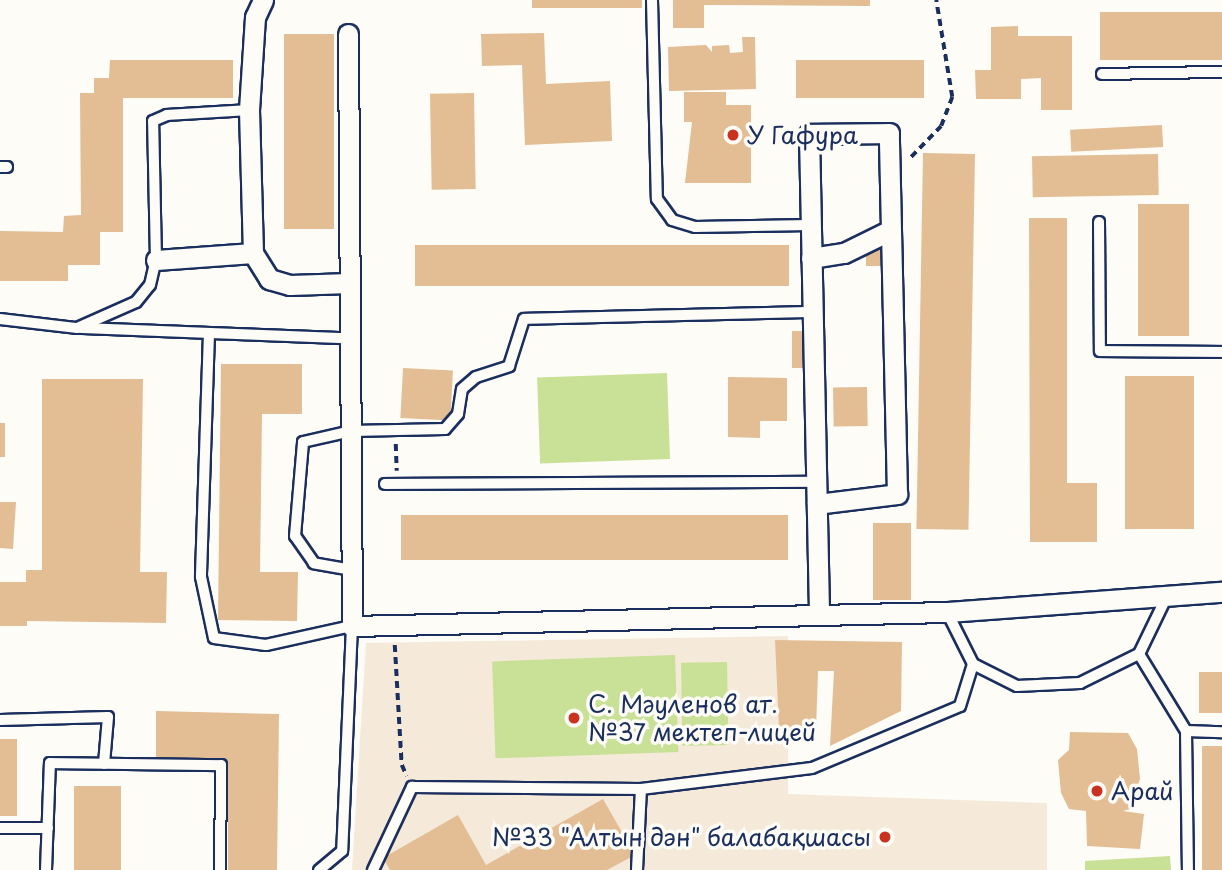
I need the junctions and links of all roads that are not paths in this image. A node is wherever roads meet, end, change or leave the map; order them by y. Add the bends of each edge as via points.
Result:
1 (263, 0) edge
2 (652, 0) edge
3 (348, 34) dead end
4 (1222, 72) edge
5 (1102, 74) dead end
6 (250, 110) junction
7 (1099, 222) dead end
8 (810, 225) junction
9 (891, 230) junction
10 (253, 253) junction
11 (811, 258) junction
12 (156, 260) junction
13 (349, 284) junction
14 (813, 312) junction
15 (0, 319) edge
16 (77, 328) junction
17 (209, 333) junction
18 (347, 338) junction
19 (1222, 352) edge
20 (351, 431) junction
21 (816, 482) junction
22 (385, 484) dead end
23 (817, 504) junction
24 (352, 570) junction
25 (1222, 592) edge
26 (1167, 596) junction
27 (819, 612) junction
28 (947, 612) junction
29 (352, 626) junction
30 (1139, 654) junction
31 (973, 664) junction
32 (0, 720) edge
33 (1186, 731) junction
34 (1222, 732) edge
35 (104, 764) junction
36 (641, 789) junction
37 (0, 828) edge
38 (48, 828) junction
39 (46, 870) edge
40 (220, 870) edge
41 (319, 870) edge
42 (373, 870) edge
43 (637, 870) edge
44 (1188, 870) edge

1 - 6 street via 255,17
2 - 8 lane via 657,199 672,220 695,227
3 - 13 street
4 - 5 lane
6 - 10 street
6 - 12 lane via 167,115 153,121
7 - 19 lane via 1100,351
8 - 9 street via 808,134 889,133
8 - 11 street
9 - 11 street via 844,253
9 - 23 street via 897,494
10 - 12 street
10 - 13 street via 269,279 290,285
11 - 14 street
12 - 16 lane via 150,285 136,302
13 - 18 street
14 - 20 lane via 524,319 509,366 476,377 462,389 458,414 445,429
14 - 21 street
15 - 16 lane
16 - 17 lane
17 - 18 lane
17 - 29 lane via 201,577 214,638 266,645
18 - 20 street
20 - 24 street
20 - 24 lane via 311,438 299,449 295,536 314,563
21 - 22 lane
21 - 23 street
23 - 27 street
24 - 29 street
25 - 26 street
26 - 28 street
26 - 30 lane
27 - 28 street
27 - 29 street
28 - 31 lane
29 - 41 lane via 342,851
30 - 31 lane via 1080,683 1017,686
30 - 33 lane
31 - 36 lane via 960,706 812,768
32 - 35 lane via 108,717
33 - 34 lane
33 - 44 lane
35 - 38 lane via 50,764
35 - 40 lane via 220,765
36 - 42 lane via 412,787
36 - 43 lane
37 - 38 lane
38 - 39 lane

